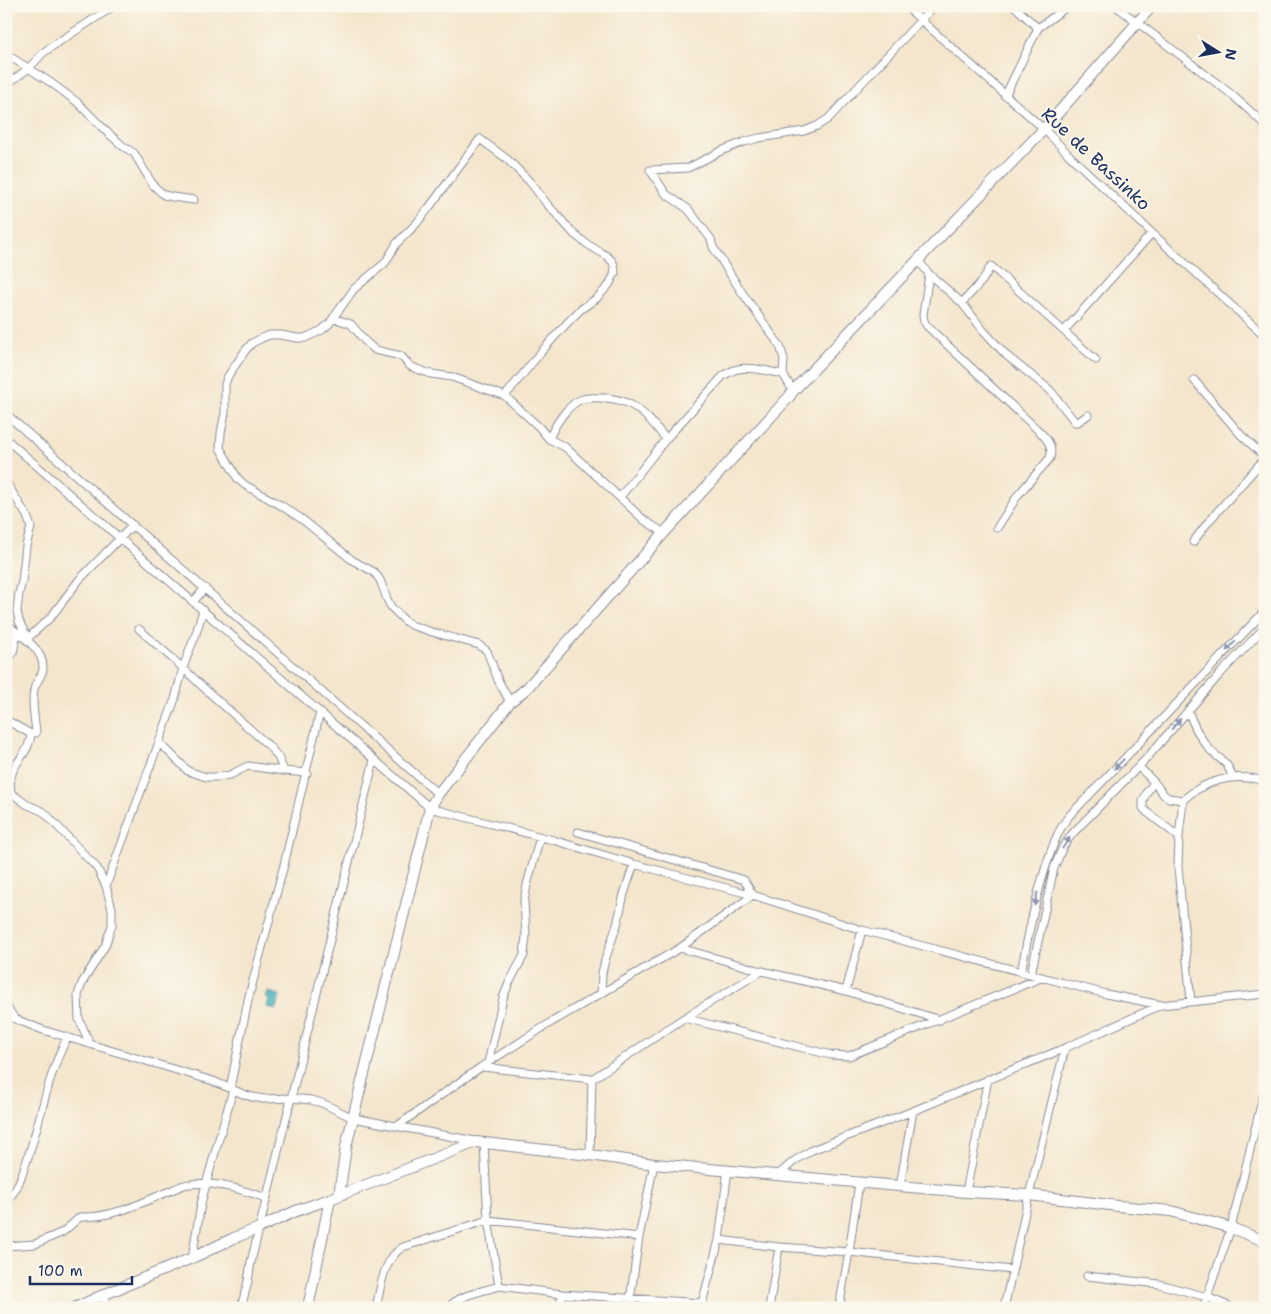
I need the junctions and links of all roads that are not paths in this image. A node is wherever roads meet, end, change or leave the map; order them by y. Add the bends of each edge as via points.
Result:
1 (114, 6) edge
2 (905, 6) edge
3 (934, 6) edge
4 (1014, 6) edge
5 (1068, 6) edge
6 (1116, 6) edge
7 (1152, 6) edge
8 (920, 20) junction
9 (1138, 22) junction
10 (1038, 28) junction
11 (6, 54) edge
12 (29, 68) junction
13 (6, 85) edge
14 (1005, 96) junction
15 (1265, 126) edge
16 (1044, 129) junction
17 (194, 200) dead end
18 (1152, 233) junction
19 (918, 260) junction
20 (929, 274) junction
21 (962, 303) junction
22 (333, 318) junction
23 (1064, 331) junction
24 (1265, 336) edge
25 (1096, 360) dead end
26 (783, 374) junction
27 (1194, 380) dead end
28 (793, 391) junction
29 (505, 396) junction
30 (6, 414) edge
31 (1088, 415) dead end
32 (6, 439) edge
33 (549, 439) junction
34 (666, 439) junction
35 (1265, 457) edge
36 (6, 482) edge
37 (620, 497) junction
38 (133, 525) junction
39 (997, 528) dead end
40 (664, 533) junction
41 (120, 538) junction
42 (1193, 542) dead end
43 (205, 588) junction
44 (193, 602) junction
45 (203, 610) junction
46 (1265, 611) edge
47 (6, 624) edge
48 (1265, 627) edge
49 (139, 629) dead end
50 (16, 632) junction
51 (29, 640) junction
52 (6, 662) edge
53 (183, 668) junction
54 (510, 702) junction
55 (1188, 710) junction
56 (320, 712) junction
57 (6, 720) edge
58 (36, 733) dead end
59 (159, 742) junction
60 (374, 760) junction
61 (1139, 767) junction
62 (284, 771) junction
63 (307, 773) junction
64 (1232, 778) junction
65 (1265, 781) edge
66 (1154, 782) junction
67 (9, 791) edge
68 (438, 794) junction
69 (1183, 800) junction
70 (430, 808) junction
71 (578, 832) dead end
72 (540, 837) junction
73 (1178, 837) junction
74 (634, 864) junction
75 (106, 886) junction
76 (754, 895) junction
77 (862, 930) junction
78 (680, 948) junction
79 (762, 971) junction
80 (1021, 972) junction
81 (1031, 974) junction
82 (1043, 977) junction
83 (846, 991) junction
84 (601, 994) junction
85 (1265, 994) edge
86 (1191, 1002) junction
87 (6, 1006) edge
88 (1161, 1006) junction
89 (6, 1016) edge
90 (684, 1018) junction
91 (15, 1019) junction
92 (940, 1020) junction
93 (67, 1038) junction
94 (90, 1044) junction
95 (1065, 1048) junction
96 (484, 1065) junction
97 (592, 1079) junction
98 (988, 1079) junction
99 (1265, 1088) edge
100 (231, 1089) junction
101 (291, 1098) junction
102 (913, 1111) junction
103 (353, 1118) junction
104 (397, 1126) junction
105 (480, 1142) junction
106 (590, 1155) junction
107 (654, 1164) junction
108 (728, 1170) junction
109 (778, 1175) junction
110 (859, 1183) junction
111 (206, 1184) junction
112 (900, 1186) junction
113 (966, 1192) junction
114 (1029, 1195) junction
115 (334, 1197) junction
116 (266, 1198) junction
117 (6, 1201) edge
118 (488, 1220) junction
119 (259, 1228) junction
120 (1231, 1228) junction
121 (639, 1237) junction
122 (719, 1240) junction
123 (1265, 1241) edge
124 (6, 1246) edge
125 (779, 1247) junction
126 (849, 1252) junction
127 (192, 1258) junction
128 (1012, 1270) junction
129 (1087, 1276) dead end
130 (499, 1286) junction
131 (562, 1294) junction
132 (103, 1295) junction
133 (1207, 1297) junction
134 (631, 1299) junction
135 (702, 1305) edge
136 (76, 1308) edge
137 (107, 1308) edge
138 (241, 1308) edge
139 (308, 1308) edge
140 (376, 1308) edge
141 (448, 1308) edge
142 (559, 1308) edge
143 (629, 1308) edge
144 (769, 1308) edge
145 (839, 1308) edge
146 (1004, 1308) edge
147 (1203, 1308) edge
148 (1233, 1308) edge

1 - 12 street via 60,40
2 - 8 street, Rue de Bassinko
3 - 8 street
4 - 10 street
5 - 10 street
6 - 9 street
7 - 9 street
8 - 14 street, Rue de Bassinko
8 - 26 street via 828,119 817,126 804,132 744,142 688,168 650,170 666,194 688,209 709,236 722,262 780,346 784,359
9 - 15 street via 1232,94
9 - 16 street
10 - 14 street
11 - 12 street
12 - 13 street
12 - 17 street via 77,102 134,153 153,185 164,195
14 - 16 street, Rue de Bassinko
16 - 18 street, Rue de Bassinko
16 - 19 street
18 - 23 street
18 - 24 street, Rue de Bassinko
19 - 20 street
19 - 28 street
20 - 21 street
20 - 39 street via 923,315 927,326 1051,446 1050,458 1018,495
21 - 23 street via 991,266
21 - 31 street via 1007,356 1050,390 1075,422
22 - 29 street via 351,324 372,348 398,355 410,366
22 - 29 street via 354,289 385,263 397,243 428,209 480,139 530,182 575,234 607,256 614,265 615,273 609,285 568,322
22 - 54 street via 322,330 305,338 270,335 252,343 245,351 225,384 220,448 245,485 303,520 352,560 374,572 391,607 405,622 484,648
23 - 25 street
26 - 28 street
26 - 34 street via 740,368 732,371
27 - 35 street
28 - 40 street
29 - 33 street
30 - 38 street
32 - 41 street
33 - 34 street via 556,423 570,406 583,398 605,398 632,405
33 - 37 street via 565,447
34 - 37 street
35 - 42 street
36 - 51 street via 31,527 17,611
37 - 40 street via 644,520
38 - 41 street
38 - 43 street
40 - 54 street via 527,688
41 - 44 street
41 - 51 street via 79,580
43 - 44 street
43 - 68 street
44 - 45 street
45 - 53 street
45 - 56 street
46 -> 80 street via 1062,825 1038,890
47 - 50 street
48 - 55 street
49 - 53 street
50 - 51 street
50 - 52 street via 13,653
51 - 58 street via 43,668 33,691
53 - 59 street
53 - 62 street via 269,746
54 - 68 street
61 -> 55 street
55 - 64 street via 1206,745 1230,769
56 - 60 street
56 - 63 street
57 - 67 street via 31,734 26,750 12,771
59 - 62 street via 188,771 206,777 230,775 248,766
59 - 75 street
60 - 70 street
60 - 101 street
61 - 66 street
81 -> 61 street via 1054,868 1063,846
62 - 63 street
63 - 100 street via 249,996
64 - 65 street
64 - 69 street via 1193,790
66 - 69 street via 1164,795
66 - 73 street via 1143,801 1144,808
67 - 75 street via 44,812 96,868
68 - 70 street
69 - 73 street
70 - 72 street
70 - 103 street
71 - 76 street via 744,880
72 - 74 street
72 - 96 street via 526,885 524,957 503,998
73 - 86 street
74 - 76 street
74 - 84 street via 605,960
75 - 94 street via 112,925 105,946 78,995 79,1019
76 - 77 street
76 - 78 street
77 - 80 street
77 - 83 street
78 - 79 street
78 - 84 street
79 - 83 street
79 - 90 street
80 - 81 street
81 - 82 street
82 - 88 street
82 - 92 street
83 - 92 street
84 - 96 street via 550,1022
85 - 86 street
86 - 88 street
87 - 91 street
88 - 95 street
89 - 91 street
90 - 92 street via 838,1057
90 - 97 street
91 - 93 street
93 - 94 street
93 - 117 street via 54,1067 24,1168 13,1194
94 - 100 street
95 - 98 street
95 - 114 street
96 - 97 street
96 - 104 street
97 - 106 street
98 - 102 street
98 - 113 street
99 - 120 street
100 - 101 street via 264,1099
100 - 111 street
101 - 103 street via 322,1103
101 - 116 street
102 - 109 street via 812,1150 794,1160
102 - 112 street
103 - 104 street
103 - 115 street
104 - 105 street
105 - 106 street
105 - 115 street
105 - 118 street
106 - 107 street
107 - 108 street
107 - 121 street
108 - 109 street
108 - 122 street
109 - 110 street
110 - 112 street
110 - 126 street
111 - 116 street via 245,1190
111 - 124 street via 188,1184 116,1213 80,1218 63,1232 35,1244
111 - 127 street
112 - 113 street
113 - 114 street
114 - 120 street via 1171,1211
114 - 128 street
115 - 119 street
115 - 139 street
116 - 119 street
118 - 121 street
118 - 130 street
118 - 140 street via 396,1252 385,1271
119 - 127 street
119 - 138 street
120 - 123 street
120 - 133 street
121 - 134 street
122 - 125 street
122 - 135 street
125 - 126 street
125 - 144 street
126 - 128 street
126 - 145 street
127 - 132 street
128 - 146 street
129 - 133 street via 1159,1284
130 - 131 street
130 - 141 street via 458,1299
131 - 134 street
131 - 142 street
132 - 136 street
132 - 137 street
133 - 147 street
133 - 148 street
134 - 135 street
134 - 143 street

